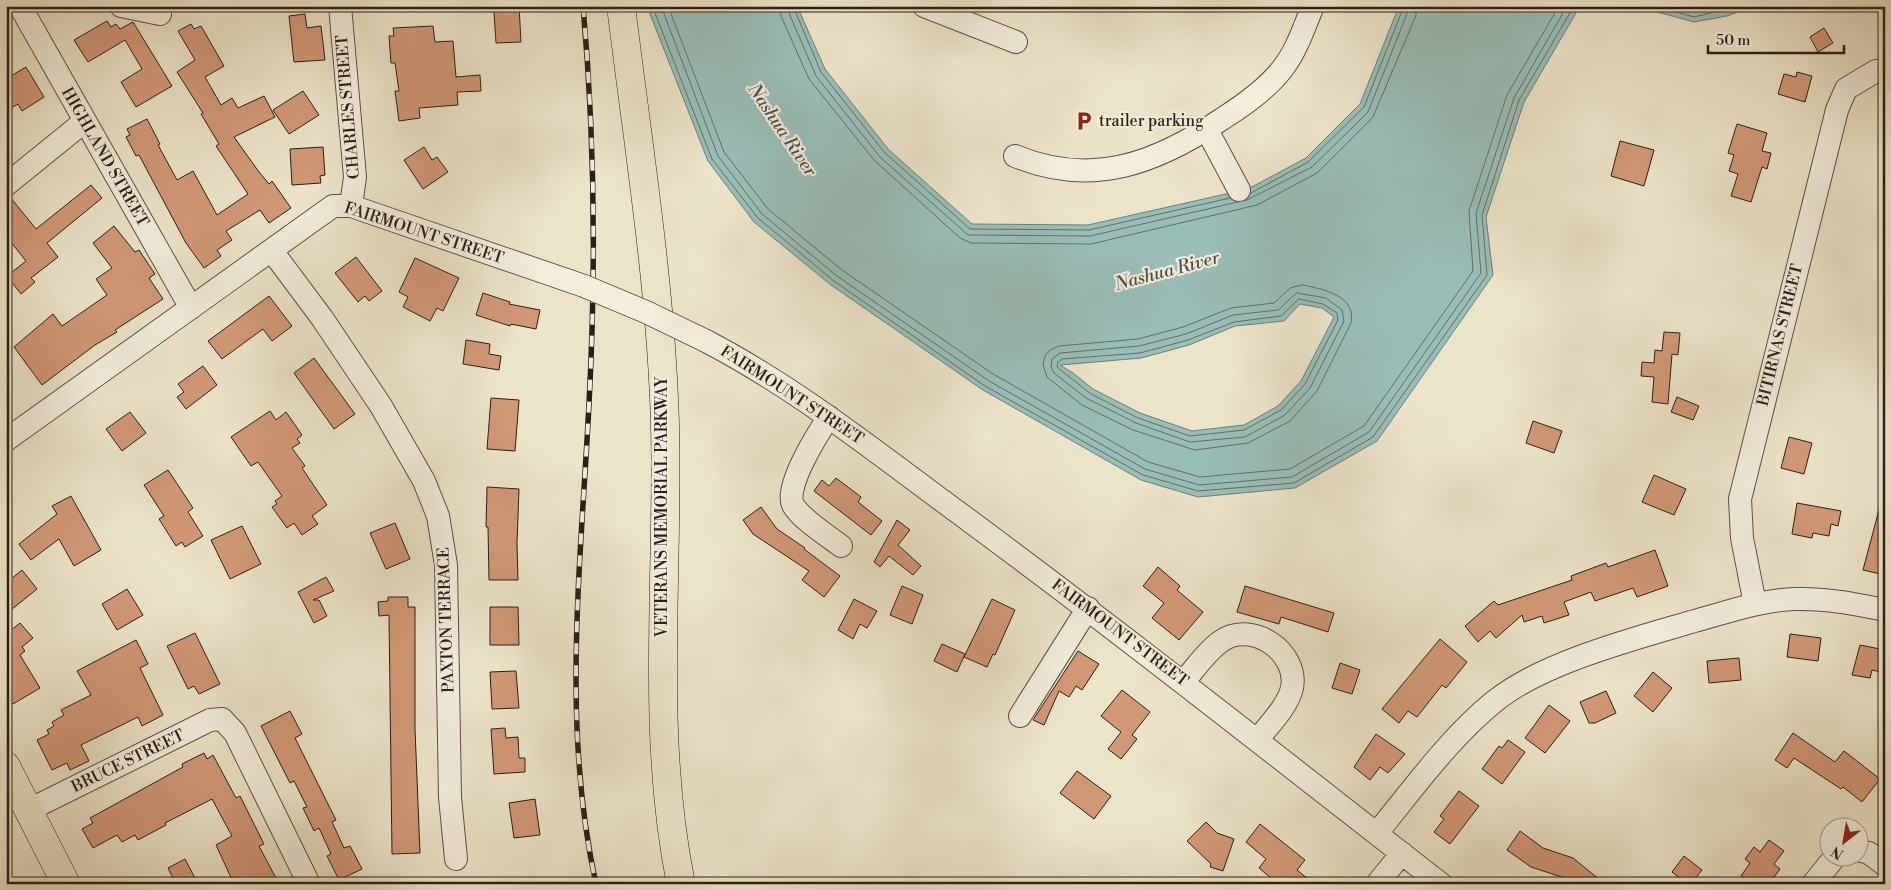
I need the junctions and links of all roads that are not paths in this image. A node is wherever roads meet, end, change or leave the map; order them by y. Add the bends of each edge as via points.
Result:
1 (20, 6) edge
2 (121, 6) edge
3 (342, 6) edge
4 (621, 6) edge
5 (924, 6) edge
6 (1313, 6) edge
7 (160, 14) dead end
8 (1016, 42) dead end
9 (1885, 72) edge
10 (84, 121) junction
11 (1207, 130) junction
12 (1015, 156) dead end
13 (6, 184) edge
14 (1239, 190) dead end
15 (351, 206) junction
16 (272, 250) junction
17 (191, 308) junction
18 (829, 417) junction
19 (6, 440) edge
20 (841, 546) dead end
21 (1755, 604) junction
22 (1088, 608) junction
23 (1885, 610) edge
24 (1184, 681) junction
25 (1020, 716) dead end
26 (1258, 739) junction
27 (6, 766) edge
28 (29, 810) junction
29 (1377, 833) junction
30 (1402, 853) junction
31 (1868, 853) edge
32 (456, 859) dead end
33 (1885, 865) edge
34 (1826, 868) edge
35 (66, 884) edge
36 (309, 884) edge
37 (681, 884) edge
38 (1376, 884) edge
39 (1441, 884) edge
40 (1814, 884) edge

1 - 10 street, HIGHLAND STREET
2 - 7 street
3 - 15 street, CHARLES STREET via 355,177
4 - 37 main road, VETERANS MEMORIAL PARKWAY via 664,385 662,704 667,787
5 - 8 street
6 - 11 street via 1296,46 1278,74 1248,101
9 - 21 street, BITIRNAS STREET via 1876,71 1846,89 1837,110 1740,499 1742,538
10 - 13 street
10 - 17 street, HIGHLAND STREET
11 - 12 street via 1148,159 1106,170 1055,169
11 - 14 street
15 - 16 street, FAIRMOUNT STREET via 333,206
15 - 18 street, FAIRMOUNT STREET, bridge via 567,279 631,305 759,370
16 - 17 street, FAIRMOUNT STREET
16 - 32 street, PAXTON TERRACE via 381,406 424,481 438,516 446,565 450,798
17 - 19 street, FAIRMOUNT STREET
18 - 20 street via 816,435 792,488 791,499 800,513
18 - 22 street, FAIRMOUNT STREET
21 - 23 street via 1794,599
21 - 29 street via 1592,653 1532,678 1496,700 1466,728
22 - 24 street, FAIRMOUNT STREET
22 - 25 street
24 - 26 street, FAIRMOUNT STREET
24 - 26 street via 1220,642 1231,636 1255,635 1267,640 1286,660 1292,675 1292,689
26 - 29 street, FAIRMOUNT STREET
27 - 28 main road
28 - 35 main road
28 - 36 street, BRUCE STREET via 210,720 222,719 236,733
29 - 30 street, FAIRMOUNT STREET
30 - 38 street
30 - 39 street, FAIRMOUNT STREET
31 - 33 street
34 - 40 street

